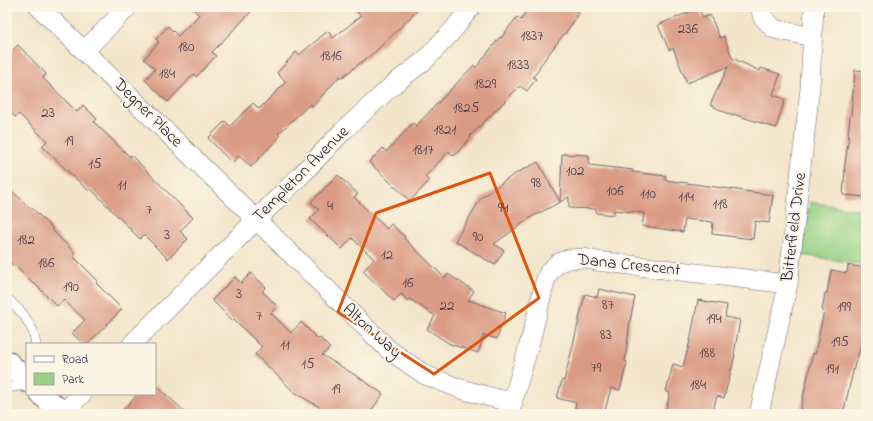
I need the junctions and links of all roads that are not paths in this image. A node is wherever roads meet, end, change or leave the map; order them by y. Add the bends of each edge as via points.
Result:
1 (39, 7) edge
2 (128, 7) edge
3 (471, 7) edge
4 (761, 7) edge
5 (814, 7) edge
6 (813, 37) junction
7 (84, 51) junction
8 (256, 220) junction
9 (788, 284) junction
10 (7, 298) edge
11 (36, 343) edge
12 (133, 343) edge
13 (7, 362) edge
14 (26, 380) edge
15 (26, 385) edge
16 (7, 388) edge
17 (43, 395) edge
18 (81, 395) edge
19 (511, 409) edge
20 (63, 414) edge
21 (759, 414) edge

1 - 7 street, Degner Place
2 - 7 street
3 - 8 street, Templeton Avenue via 425,60 394,84 342,132
4 - 6 street via 762,16 774,29
5 - 6 street, Bitterfield Drive
6 - 9 street, Bitterfield Drive via 810,88
7 - 8 street, Degner Place
8 - 12 street, Templeton Avenue
8 - 19 street, Alton Way via 389,350 425,374
9 - 19 street, Dana Crescent via 584,258 568,259 558,263 544,282
9 - 21 street, Bitterfield Drive
10 - 11 lane via 24,314
13 - 14 street
15 - 16 lane
17 - 20 street
18 - 20 street

